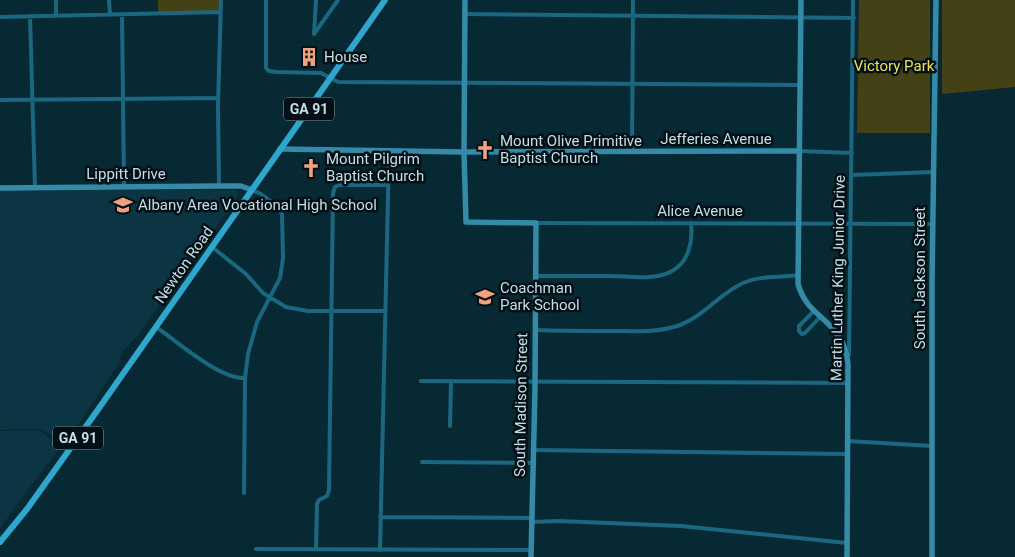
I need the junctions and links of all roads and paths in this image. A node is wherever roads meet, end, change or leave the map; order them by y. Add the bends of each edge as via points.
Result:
1 (56, 0) edge
2 (110, 0) edge
3 (221, 0) edge
4 (266, 0) edge
5 (316, 0) edge
6 (338, 0) edge
7 (384, 0) edge
8 (465, 0) edge
9 (633, 0) edge
10 (801, 0) edge
11 (854, 0) edge
12 (936, 0) edge
13 (220, 12) junction
14 (110, 14) junction
15 (122, 14) junction
16 (465, 14) junction
17 (30, 16) junction
18 (56, 16) junction
19 (633, 16) junction
20 (0, 17) edge
21 (800, 17) junction
22 (854, 18) junction
23 (330, 78) junction
24 (465, 83) junction
25 (632, 84) junction
26 (800, 85) junction
27 (218, 98) junction
28 (0, 100) edge
29 (33, 100) junction
30 (124, 100) junction
31 (280, 149) junction
32 (388, 151) junction
33 (799, 151) junction
34 (464, 152) junction
35 (632, 152) junction
36 (852, 153) junction
37 (934, 172) junction
38 (852, 175) junction
39 (388, 185) junction
40 (124, 186) junction
41 (219, 186) junction
42 (0, 188) edge
43 (35, 188) junction
44 (252, 190) junction
45 (536, 223) junction
46 (691, 223) junction
47 (798, 223) junction
48 (850, 224) junction
49 (933, 224) junction
50 (212, 248) junction
51 (798, 275) junction
52 (536, 276) junction
53 (270, 298) junction
54 (332, 310) junction
55 (385, 311) junction
56 (814, 311) junction
57 (820, 317) junction
58 (156, 327) junction
59 (536, 330) junction
60 (849, 369) junction
61 (246, 378) junction
62 (451, 381) junction
63 (421, 382) dead end
64 (535, 382) junction
65 (849, 383) junction
66 (450, 426) dead end
67 (848, 442) junction
68 (932, 446) junction
69 (533, 450) junction
70 (848, 454) junction
71 (422, 462) dead end
72 (533, 463) junction
73 (244, 493) dead end
74 (380, 518) junction
75 (531, 520) junction
76 (0, 542) edge
77 (847, 543) junction
78 (256, 549) dead end
79 (316, 549) junction
80 (380, 550) junction
81 (531, 554) edge
82 (846, 557) edge
83 (932, 557) edge

1 - 18 street
2 - 14 street
3 - 13 street
4 - 23 street via 266,68 269,71 321,74
5 - 6 street via 314,34
7 - 23 main road, Newton Road / GA 91
8 - 16 street
9 - 19 street
10 - 21 street
11 - 22 street, Martin Luther King Junior Drive
12 - 37 street, South Jackson Street
13 - 15 street
13 - 27 street
14 - 15 street
14 - 18 street
15 - 30 street
16 - 19 street
16 - 24 street
17 - 18 street
17 - 20 street
17 - 29 street
19 - 21 street
19 - 25 street
21 - 22 street
21 - 26 street
22 - 36 street, Martin Luther King Junior Drive
23 - 24 street via 338,82
23 - 31 main road, Newton Road / GA 91
24 - 25 street
24 - 34 street
25 - 26 street
25 - 35 street
26 - 33 street
27 - 30 street
27 - 41 street
28 - 29 street
29 - 30 street
29 - 43 street
30 - 40 street
31 - 32 street, Jefferies Avenue
31 - 44 main road, Newton Road / GA 91
32 - 34 street, Jefferies Avenue
32 - 39 street
33 - 35 street, Jefferies Avenue
33 - 36 street, Jefferies Avenue
33 - 47 street
34 - 35 street, Jefferies Avenue
34 - 45 street, Alice Avenue via 466,222
36 - 38 street, Martin Luther King Junior Drive
37 - 38 street
37 - 49 street, South Jackson Street
38 - 48 street, Martin Luther King Junior Drive
39 - 54 street via 344,184 335,188
39 - 55 street
40 - 41 street, Lippitt Drive
40 - 43 street, Lippitt Drive
41 - 44 street, Lippitt Drive via 241,186
42 - 43 street, Lippitt Drive
44 - 50 main road, Newton Road / GA 91
44 - 53 street via 273,203 283,217 282,270
45 - 46 street, Alice Avenue
45 - 52 street, South Madison Street
46 - 47 street, Alice Avenue
46 - 52 street via 687,254 670,272 651,276
47 - 48 street, Alice Avenue
47 - 51 street
48 - 49 street, Alice Avenue
48 - 60 street, Martin Luther King Junior Drive
49 - 68 street, South Jackson Street
50 - 53 street via 235,264
50 - 58 main road, Newton Road / GA 91
51 - 56 street via 801,294
51 - 59 street via 768,276 744,282 701,314 664,330
52 - 59 street, South Madison Street
53 - 54 street via 294,309
53 - 61 street via 252,337
54 - 55 street
54 - 79 street via 329,490 317,504
55 - 74 street
56 - 57 street
56 - 57 street via 799,326 799,331 805,333
57 - 60 street via 840,339
58 - 61 street via 224,374
58 - 76 main road, Newton Road / GA 91 via 49,479
59 - 64 street, South Madison Street
60 - 65 street, Martin Luther King Junior Drive
61 - 73 street
62 - 63 street
62 - 64 street
62 - 66 street
64 - 65 street
64 - 69 street, South Madison Street
65 - 67 street, Martin Luther King Junior Drive
67 - 68 street
67 - 70 street, Martin Luther King Junior Drive
68 - 83 street, South Jackson Street
69 - 70 street
69 - 72 street, South Madison Street
70 - 77 street, Martin Luther King Junior Drive
71 - 72 street
72 - 75 street, South Madison Street
74 - 75 street
74 - 80 street
75 - 77 street via 681,526
75 - 81 street, South Madison Street
77 - 82 street, Martin Luther King Junior Drive
78 - 79 street
79 - 80 street
80 - 81 street

